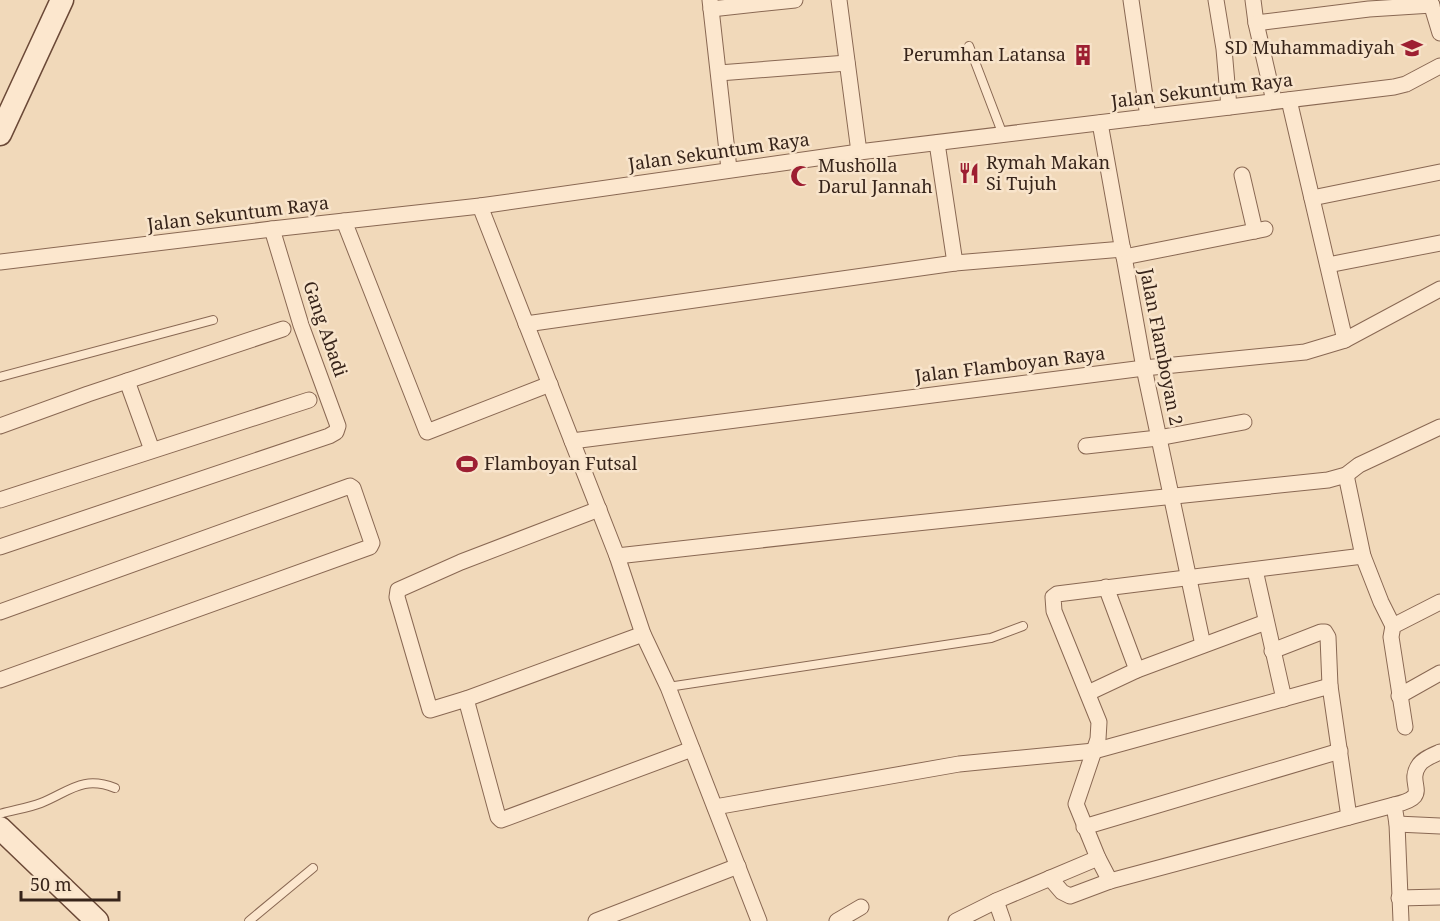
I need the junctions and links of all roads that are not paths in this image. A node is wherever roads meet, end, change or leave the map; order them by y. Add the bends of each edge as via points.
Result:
1 (62, 0) edge
2 (795, 0) edge
3 (839, 0) edge
4 (1131, 0) edge
5 (1216, 0) edge
6 (1253, 0) edge
7 (775, 1) edge
8 (1431, 3) edge
9 (711, 4) edge
10 (1368, 4) edge
11 (1256, 23) junction
12 (1440, 33) edge
13 (969, 46) dead end
14 (847, 63) junction
15 (1440, 66) edge
16 (719, 73) junction
17 (1289, 100) junction
18 (1274, 101) junction
19 (1229, 106) junction
20 (1149, 117) junction
21 (1100, 123) junction
22 (0, 134) edge
23 (1003, 135) junction
24 (937, 143) junction
25 (859, 152) junction
26 (729, 169) junction
27 (1440, 172) edge
28 (1242, 175) dead end
29 (1312, 198) junction
30 (480, 206) junction
31 (344, 220) junction
32 (272, 228) junction
33 (1440, 243) edge
34 (1124, 253) junction
35 (0, 262) edge
36 (955, 263) junction
37 (1328, 265) junction
38 (1440, 289) edge
39 (213, 320) dead end
40 (526, 324) junction
41 (284, 329) dead end
42 (1345, 340) junction
43 (1144, 368) junction
44 (0, 377) edge
45 (127, 381) junction
46 (550, 384) junction
47 (309, 400) dead end
48 (1244, 422) dead end
49 (0, 426) edge
50 (1440, 427) edge
51 (1158, 438) junction
52 (572, 441) junction
53 (1086, 446) dead end
54 (152, 450) junction
55 (1346, 475) junction
56 (1172, 496) junction
57 (0, 500) edge
58 (599, 509) junction
59 (0, 547) edge
60 (617, 556) junction
61 (1363, 556) junction
62 (1255, 570) junction
63 (1189, 577) junction
64 (1106, 587) junction
65 (1440, 602) edge
66 (0, 612) edge
67 (1266, 622) junction
68 (1023, 626) dead end
69 (1394, 626) junction
70 (643, 634) junction
71 (1203, 645) junction
72 (1272, 651) junction
73 (1137, 670) junction
74 (1440, 673) edge
75 (0, 681) edge
76 (1330, 686) junction
77 (668, 687) junction
78 (1088, 693) junction
79 (1399, 696) junction
80 (466, 699) junction
81 (1284, 699) junction
82 (1405, 727) dead end
83 (692, 749) junction
84 (1094, 751) junction
85 (1340, 751) junction
86 (1440, 752) edge
87 (115, 788) dead end
88 (1394, 805) junction
89 (715, 807) junction
90 (0, 814) edge
91 (1349, 817) junction
92 (1397, 824) junction
93 (1438, 825) edge
94 (1084, 827) junction
95 (0, 828) edge
96 (1098, 858) junction
97 (738, 866) junction
98 (313, 868) dead end
99 (1050, 878) junction
100 (1110, 881) junction
101 (1440, 897) edge
102 (1400, 898) junction
103 (996, 901) junction
104 (861, 908) dead end
105 (620, 917) edge
106 (97, 921) edge
107 (249, 921) edge
108 (597, 921) edge
109 (759, 921) edge
110 (837, 921) edge
111 (956, 921) edge
112 (1003, 921) edge
113 (1401, 921) edge

1 - 22 main road
2 - 7 street
3 - 14 street
4 - 20 street
5 - 19 street
6 - 11 street
7 - 9 street
8 - 10 street
8 - 12 street
9 - 16 street
10 - 11 street
11 - 18 street
13 - 23 lane
14 - 16 street
14 - 25 street
15 - 17 street, Jalan Sekuntum Raya via 1394,87
16 - 26 street
17 - 18 street, Jalan Sekuntum Raya
17 - 29 street
18 - 19 street, Jalan Sekuntum Raya
19 - 20 street, Jalan Sekuntum Raya
20 - 21 street, Jalan Sekuntum Raya
21 - 23 street, Jalan Sekuntum Raya
21 - 34 street, Jalan Flamboyan 2
23 - 24 street, Jalan Sekuntum Raya
24 - 25 street, Jalan Sekuntum Raya
24 - 36 street
25 - 26 street, Jalan Sekuntum Raya
26 - 30 street, Jalan Sekuntum Raya
27 - 29 street
28 - 34 street via 1260,230
29 - 37 street
30 - 31 street, Jalan Sekuntum Raya
30 - 40 street
31 - 32 street, Jalan Sekuntum Raya
31 - 46 street via 427,432
32 - 35 street, Jalan Sekuntum Raya
32 - 59 street, Gang Abadi via 338,426 336,432
33 - 37 street
34 - 36 street
34 - 43 street, Jalan Flamboyan 2
36 - 40 street
37 - 42 street
38 - 42 street, Jalan Flamboyan Raya
39 - 44 lane
40 - 46 street
41 - 45 street
42 - 43 street, Jalan Flamboyan Raya via 1305,352
43 - 51 street, Jalan Flamboyan 2
43 - 52 street, Jalan Flamboyan Raya
45 - 49 street
45 - 54 street
46 - 52 street
47 - 54 street
48 - 51 street
50 - 55 street
51 - 53 street
51 - 56 street, Jalan Flamboyan 2
52 - 58 street
54 - 57 street
55 - 56 street
55 - 61 street
56 - 60 street
56 - 63 street, Jalan Flamboyan 2
58 - 60 street
58 - 80 street via 398,590 430,710
60 - 70 street
61 - 62 street
61 - 69 street
62 - 63 street
62 - 67 street
63 - 64 street
63 - 71 street, Jalan Flamboyan 2
64 - 73 street
64 - 78 street via 1057,594 1052,600
65 - 69 street
66 - 75 street via 350,486 372,543 370,547
67 - 71 street
67 - 72 street
68 - 77 lane via 991,638
69 - 79 street via 1391,637
70 - 77 street
70 - 80 street
71 - 73 street
72 - 76 street via 1325,632
72 - 81 street
73 - 78 street
74 - 79 street
76 - 81 street
76 - 85 street
77 - 83 street
78 - 84 street via 1099,722
79 - 82 street
80 - 83 street via 501,820
81 - 84 street
83 - 89 street
84 - 89 street via 959,765
84 - 94 street via 1076,804
85 - 91 street
85 - 94 street
86 - 88 street via 1419,765 1414,799
87 - 90 lane via 102,783 84,784 40,804
88 - 91 street
88 - 92 street
89 - 97 street
91 - 100 street
92 - 93 street
92 - 102 street
94 - 96 street
95 - 106 main road
96 - 99 street
96 - 100 street
97 - 105 street
97 - 109 street
98 - 107 lane
99 - 100 street via 1068,896
99 - 103 street
101 - 102 street
102 - 113 street
103 - 111 street
103 - 112 street
104 - 110 street
105 - 108 street

